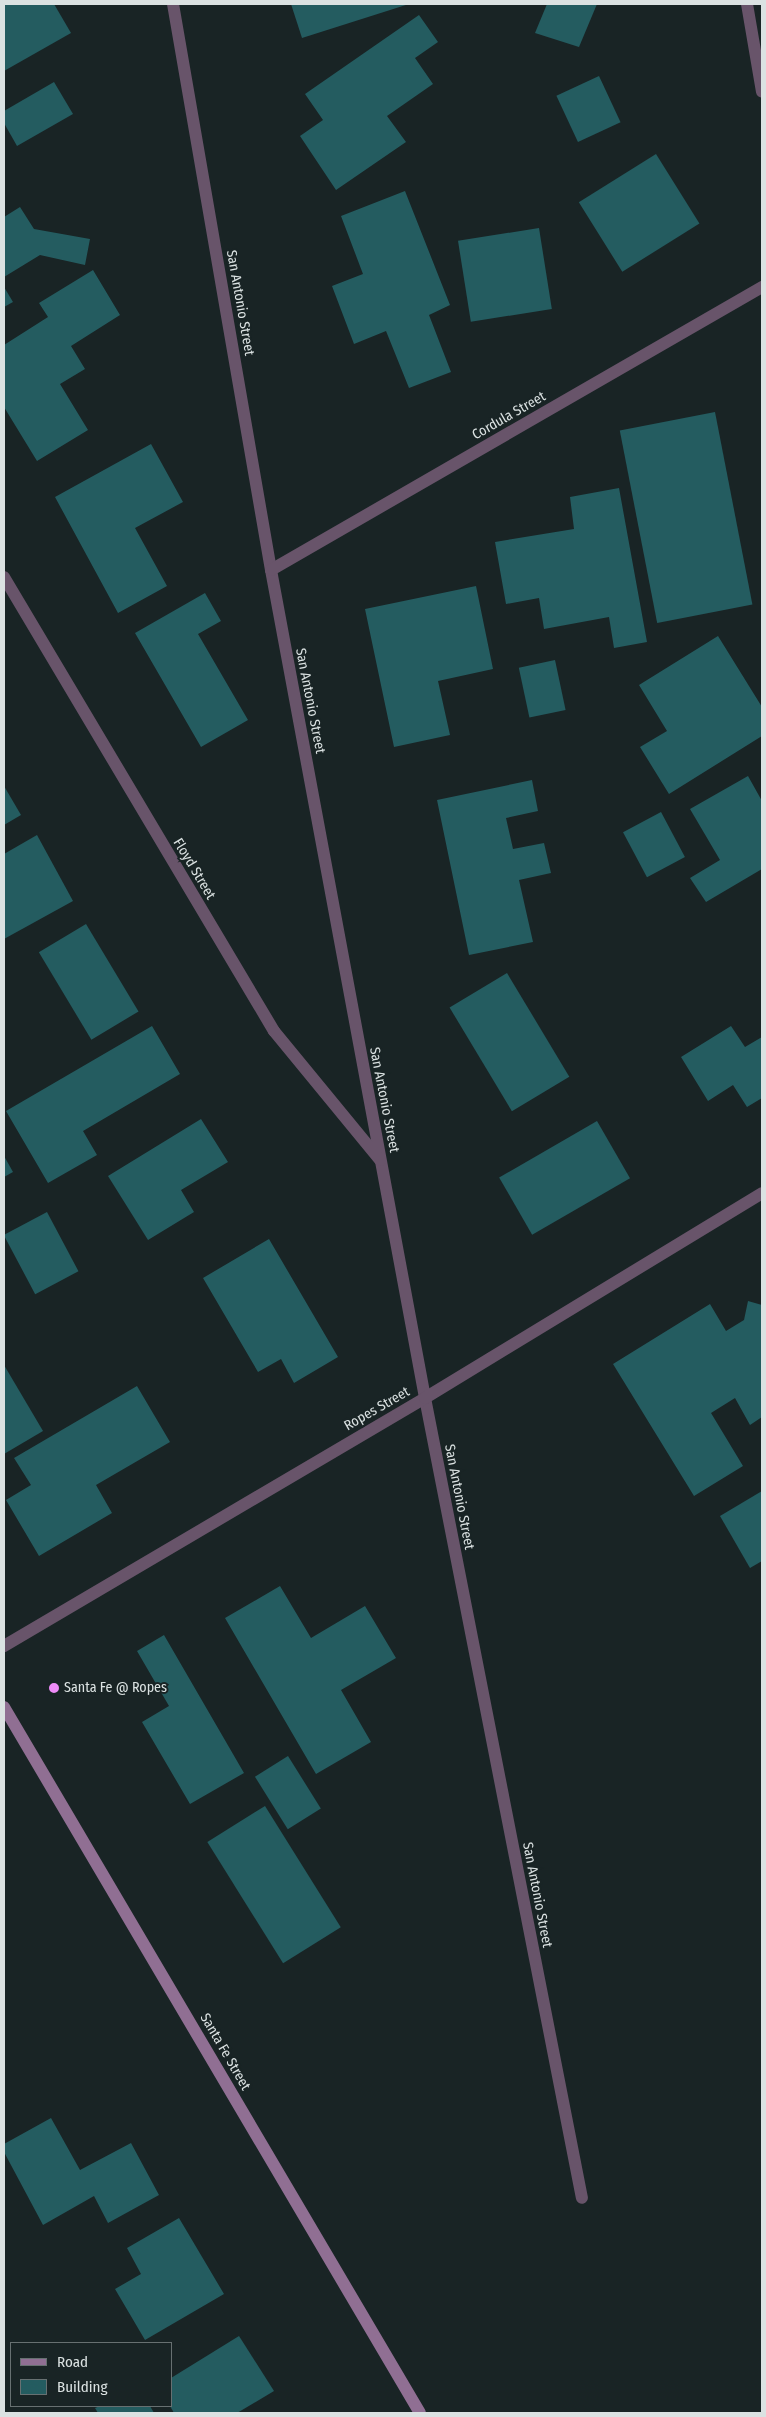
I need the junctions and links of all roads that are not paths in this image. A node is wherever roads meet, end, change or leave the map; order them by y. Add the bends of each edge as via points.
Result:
1 (172, 4) edge
2 (747, 4) edge
3 (762, 92) edge
4 (762, 287) edge
5 (271, 570) junction
6 (4, 577) edge
7 (380, 1160) junction
8 (762, 1193) edge
9 (425, 1398) junction
10 (4, 1646) edge
11 (4, 1707) edge
12 (582, 2198) dead end
13 (420, 2413) edge

1 - 5 street, San Antonio Street
2 - 3 street
4 - 5 street, Cordula Street
5 - 7 street, San Antonio Street
6 - 7 street, Floyd Street via 274,1032
7 - 9 street, San Antonio Street
8 - 9 street, Ropes Street
9 - 10 street, Ropes Street
9 - 12 street, San Antonio Street
11 - 13 main road, Santa Fe Street

